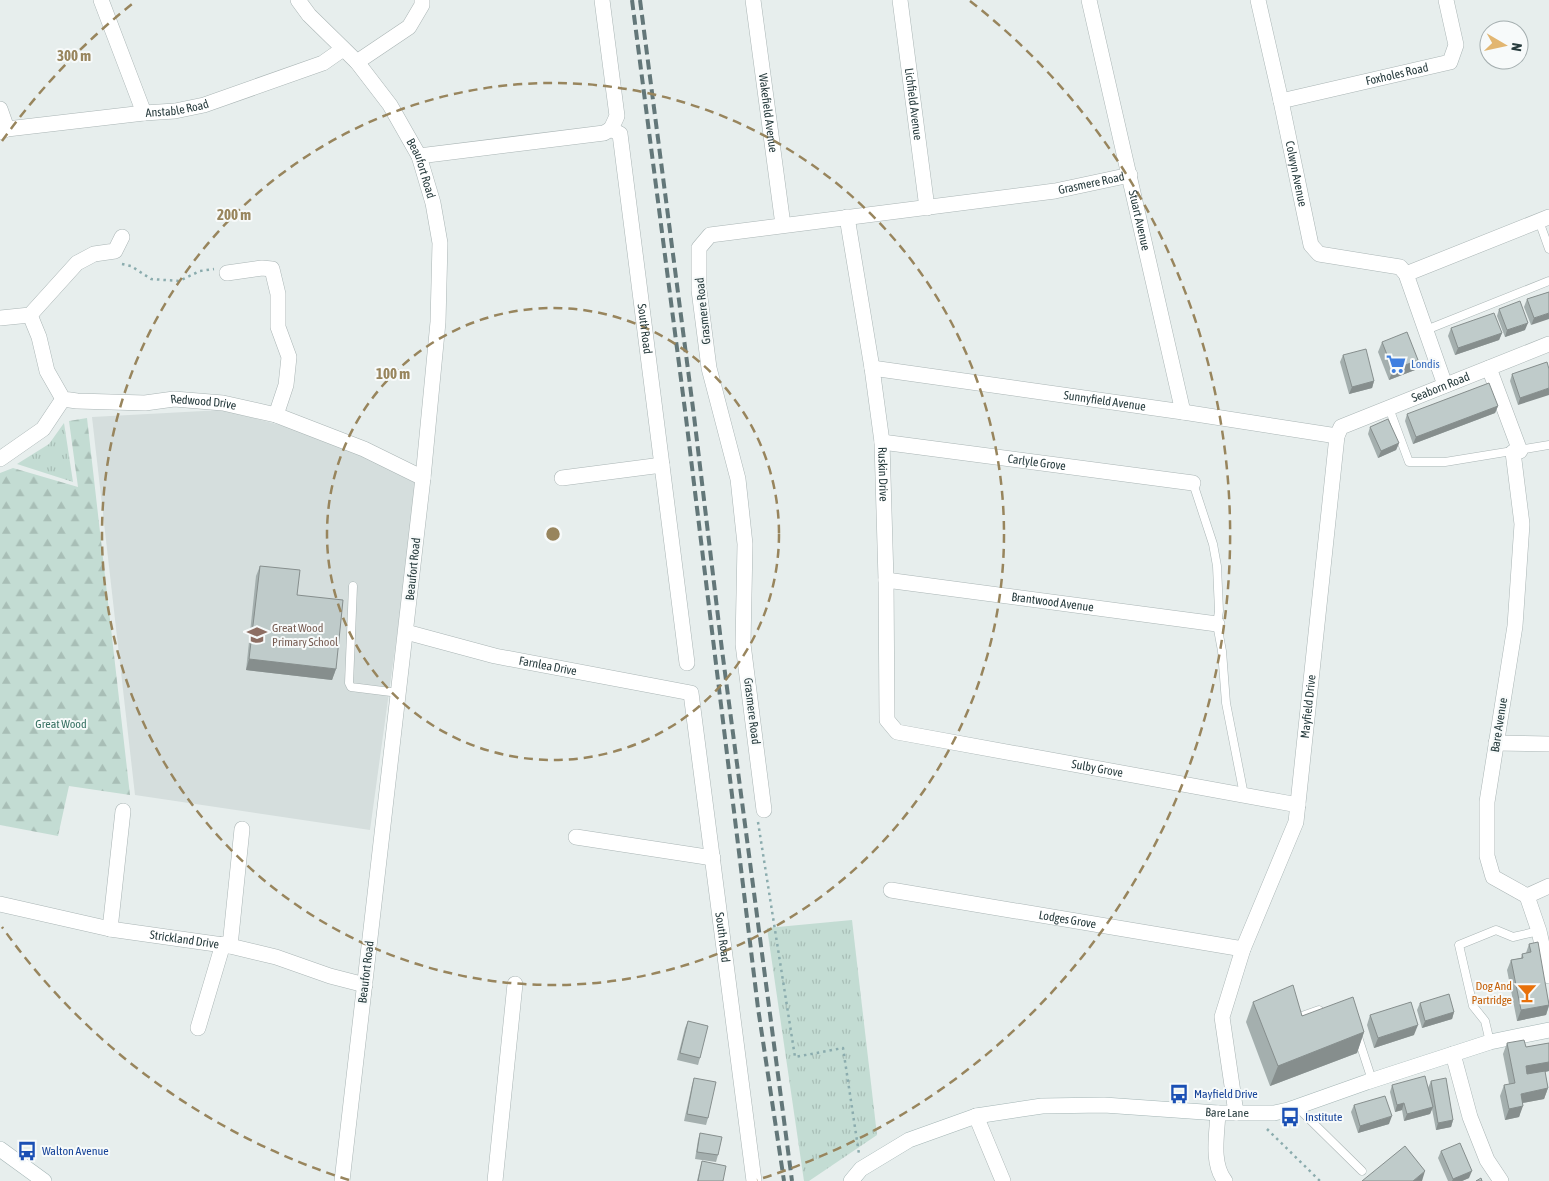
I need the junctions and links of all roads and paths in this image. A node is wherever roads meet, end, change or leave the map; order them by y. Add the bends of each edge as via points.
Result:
1 (101, 0) edge
2 (298, 0) edge
3 (422, 0) edge
4 (602, 0) edge
5 (753, 0) edge
6 (900, 0) edge
7 (1089, 0) edge
8 (1258, 0) edge
9 (1446, 0) edge
10 (343, 49) junction
11 (357, 62) junction
12 (1281, 101) junction
13 (0, 108) edge
14 (144, 113) junction
15 (611, 130) junction
16 (4, 131) edge
17 (419, 156) junction
18 (1130, 175) junction
19 (927, 208) junction
20 (847, 217) junction
21 (1544, 219) edge
22 (783, 225) junction
23 (122, 237) dead end
24 (1549, 249) edge
25 (119, 258) junction
26 (227, 273) joint
27 (1406, 274) junction
28 (1549, 281) edge
29 (30, 315) junction
30 (0, 318) edge
31 (1426, 330) junction
32 (1549, 344) edge
33 (872, 368) junction
34 (1489, 368) junction
35 (1445, 385) junction
36 (63, 399) junction
37 (1389, 408) junction
38 (1184, 412) junction
39 (276, 416) junction
40 (1337, 436) junction
41 (882, 442) junction
42 (1549, 445) edge
43 (1516, 451) junction
44 (0, 459) edge
45 (662, 465) junction
46 (424, 478) junction
47 (562, 478) dead end
48 (1193, 484) joint
49 (886, 580) junction
50 (354, 586) dead end
51 (1217, 624) junction
52 (406, 632) junction
53 (687, 663) dead end
54 (399, 693) junction
55 (691, 694) joint
56 (897, 732) joint
57 (1496, 742) junction
58 (1549, 744) edge
59 (1244, 795) junction
60 (1298, 805) junction
61 (764, 810) joint
62 (123, 811) dead end
63 (242, 829) dead end
64 (576, 837) dead end
65 (713, 858) junction
66 (1549, 886) edge
67 (891, 890) dead end
68 (1527, 896) junction
69 (0, 904) edge
70 (110, 929) junction
71 (1539, 931) junction
72 (227, 945) junction
73 (1243, 949) junction
74 (1549, 976) edge
75 (515, 984) dead end
76 (364, 985) junction
77 (1325, 1008) edge
78 (1302, 1016) edge
79 (1353, 1022) edge
80 (198, 1028) dead end
81 (1549, 1030) edge
82 (1490, 1042) junction
83 (1453, 1054) junction
84 (1372, 1080) junction
85 (1297, 1106) junction
86 (1218, 1113) junction
87 (1244, 1114) junction
88 (976, 1116) junction
89 (0, 1149) edge
90 (861, 1169) junction
91 (1362, 1171) dead end
92 (44, 1181) edge
93 (342, 1181) edge
94 (495, 1181) edge
95 (754, 1181) edge
96 (850, 1181) edge
97 (1003, 1181) edge
98 (1225, 1181) edge
99 (1320, 1181) edge
100 (1501, 1181) edge

1 - 14 street
2 - 10 street, Beaufort Road
3 - 11 street via 409,28
4 - 15 street via 617,116
5 - 22 street, Wakefield Avenue
6 - 19 street, Lichfield Avenue
7 - 18 street, Stuart Avenue
8 - 12 street, Colwyn Avenue
9 - 12 street, Foxholes Road via 1456,45 1450,62
10 - 11 street, Beaufort Road
10 - 14 street, Anstable Road via 323,63 204,105
11 - 17 street, Beaufort Road via 390,105
12 - 27 street, Colwyn Avenue via 1311,245 1319,254 1400,267
13 - 16 street
14 - 16 street, Anstable Road
15 - 17 street
15 - 45 street, South Road via 620,134
17 - 46 street, Beaufort Road via 433,203 440,243 438,322
18 - 19 street, Grasmere Road via 1055,191
18 - 38 street, Stuart Avenue
19 - 20 street, Grasmere Road
20 - 22 street, Grasmere Road
20 - 33 street, Ruskin Drive
21 - 24 lane
21 - 27 street
22 - 61 street, Grasmere Road via 710,234 698,248 698,290 709,368 738,479 745,544 743,644
23 - 25 street
25 - 26 path via 151,279 179,281 200,271 217,268
25 - 29 street via 94,254 78,263
26 - 39 street via 272,269 278,294 278,327 289,357 286,385
27 - 31 street
28 - 31 lane
29 - 30 street
29 - 36 street via 39,336 47,371
31 - 35 street
32 - 34 street, Seaborn Road
33 - 38 street, Sunnyfield Avenue
33 - 41 street, Ruskin Drive
34 - 35 street, Seaborn Road
34 - 43 street, Bare Avenue
35 - 37 street, Seaborn Road
36 - 39 street, Redwood Drive via 144,403 174,399 223,403
36 - 44 street via 43,429
37 - 40 street, Seaborn Road via 1341,427
37 - 43 lane via 1409,462 1446,462
38 - 40 street, Sunnyfield Avenue
39 - 46 street, Redwood Drive via 364,449
40 - 60 street, Mayfield Drive
41 - 48 street, Carlyle Grove
41 - 49 street, Ruskin Drive
42 - 43 lane
43 - 57 street, Bare Avenue via 1522,524 1515,626
45 - 47 street
45 - 53 street, South Road
46 - 52 street, Beaufort Road
48 - 51 lane via 1213,544 1219,611
49 - 51 street, Brantwood Avenue
49 - 56 street, Ruskin Drive via 887,720
50 - 54 lane via 351,688
51 - 59 lane via 1226,703
52 - 54 street, Beaufort Road
52 - 55 street, Farnlea Drive via 495,656
54 - 76 street, Beaufort Road
55 - 65 street, South Road
56 - 59 street, Sulby Grove
57 - 58 street
57 - 68 street, Bare Avenue via 1487,802 1487,856 1494,877
59 - 60 street, Sulby Grove
60 - 73 street, Mayfield Drive via 1296,822
61 - 90 path via 756,811 795,1057 843,1048
62 - 70 street
63 - 72 street
64 - 65 street
65 - 95 street, South Road
66 - 68 street
67 - 73 street, Lodges Grove
68 - 71 street
69 - 70 street, Strickland Drive
70 - 72 street, Strickland Drive
71 - 74 street
71 - 82 lane via 1514,936 1496,930 1458,945 1473,1006 1485,1021
72 - 76 street, Strickland Drive
72 - 80 street
73 - 87 street, Mayfield Drive via 1222,1017
75 - 94 street
76 - 93 street, Beaufort Road
77 - 78 lane
79 - 84 lane
81 - 82 street, Bare Lane
82 - 83 street, Bare Lane
83 - 84 street, Bare Lane
83 - 100 street via 1470,1117 1487,1160
84 - 85 street, Bare Lane
85 - 87 street, Bare Lane via 1274,1113
85 - 91 lane
86 - 87 street, Bare Lane
86 - 88 street, Bare Lane via 1104,1105 1042,1106
86 - 98 street via 1216,1161
87 - 99 path
88 - 90 street, Bare Lane via 909,1140
88 - 97 street
89 - 92 street
90 - 96 street, Bare Lane

